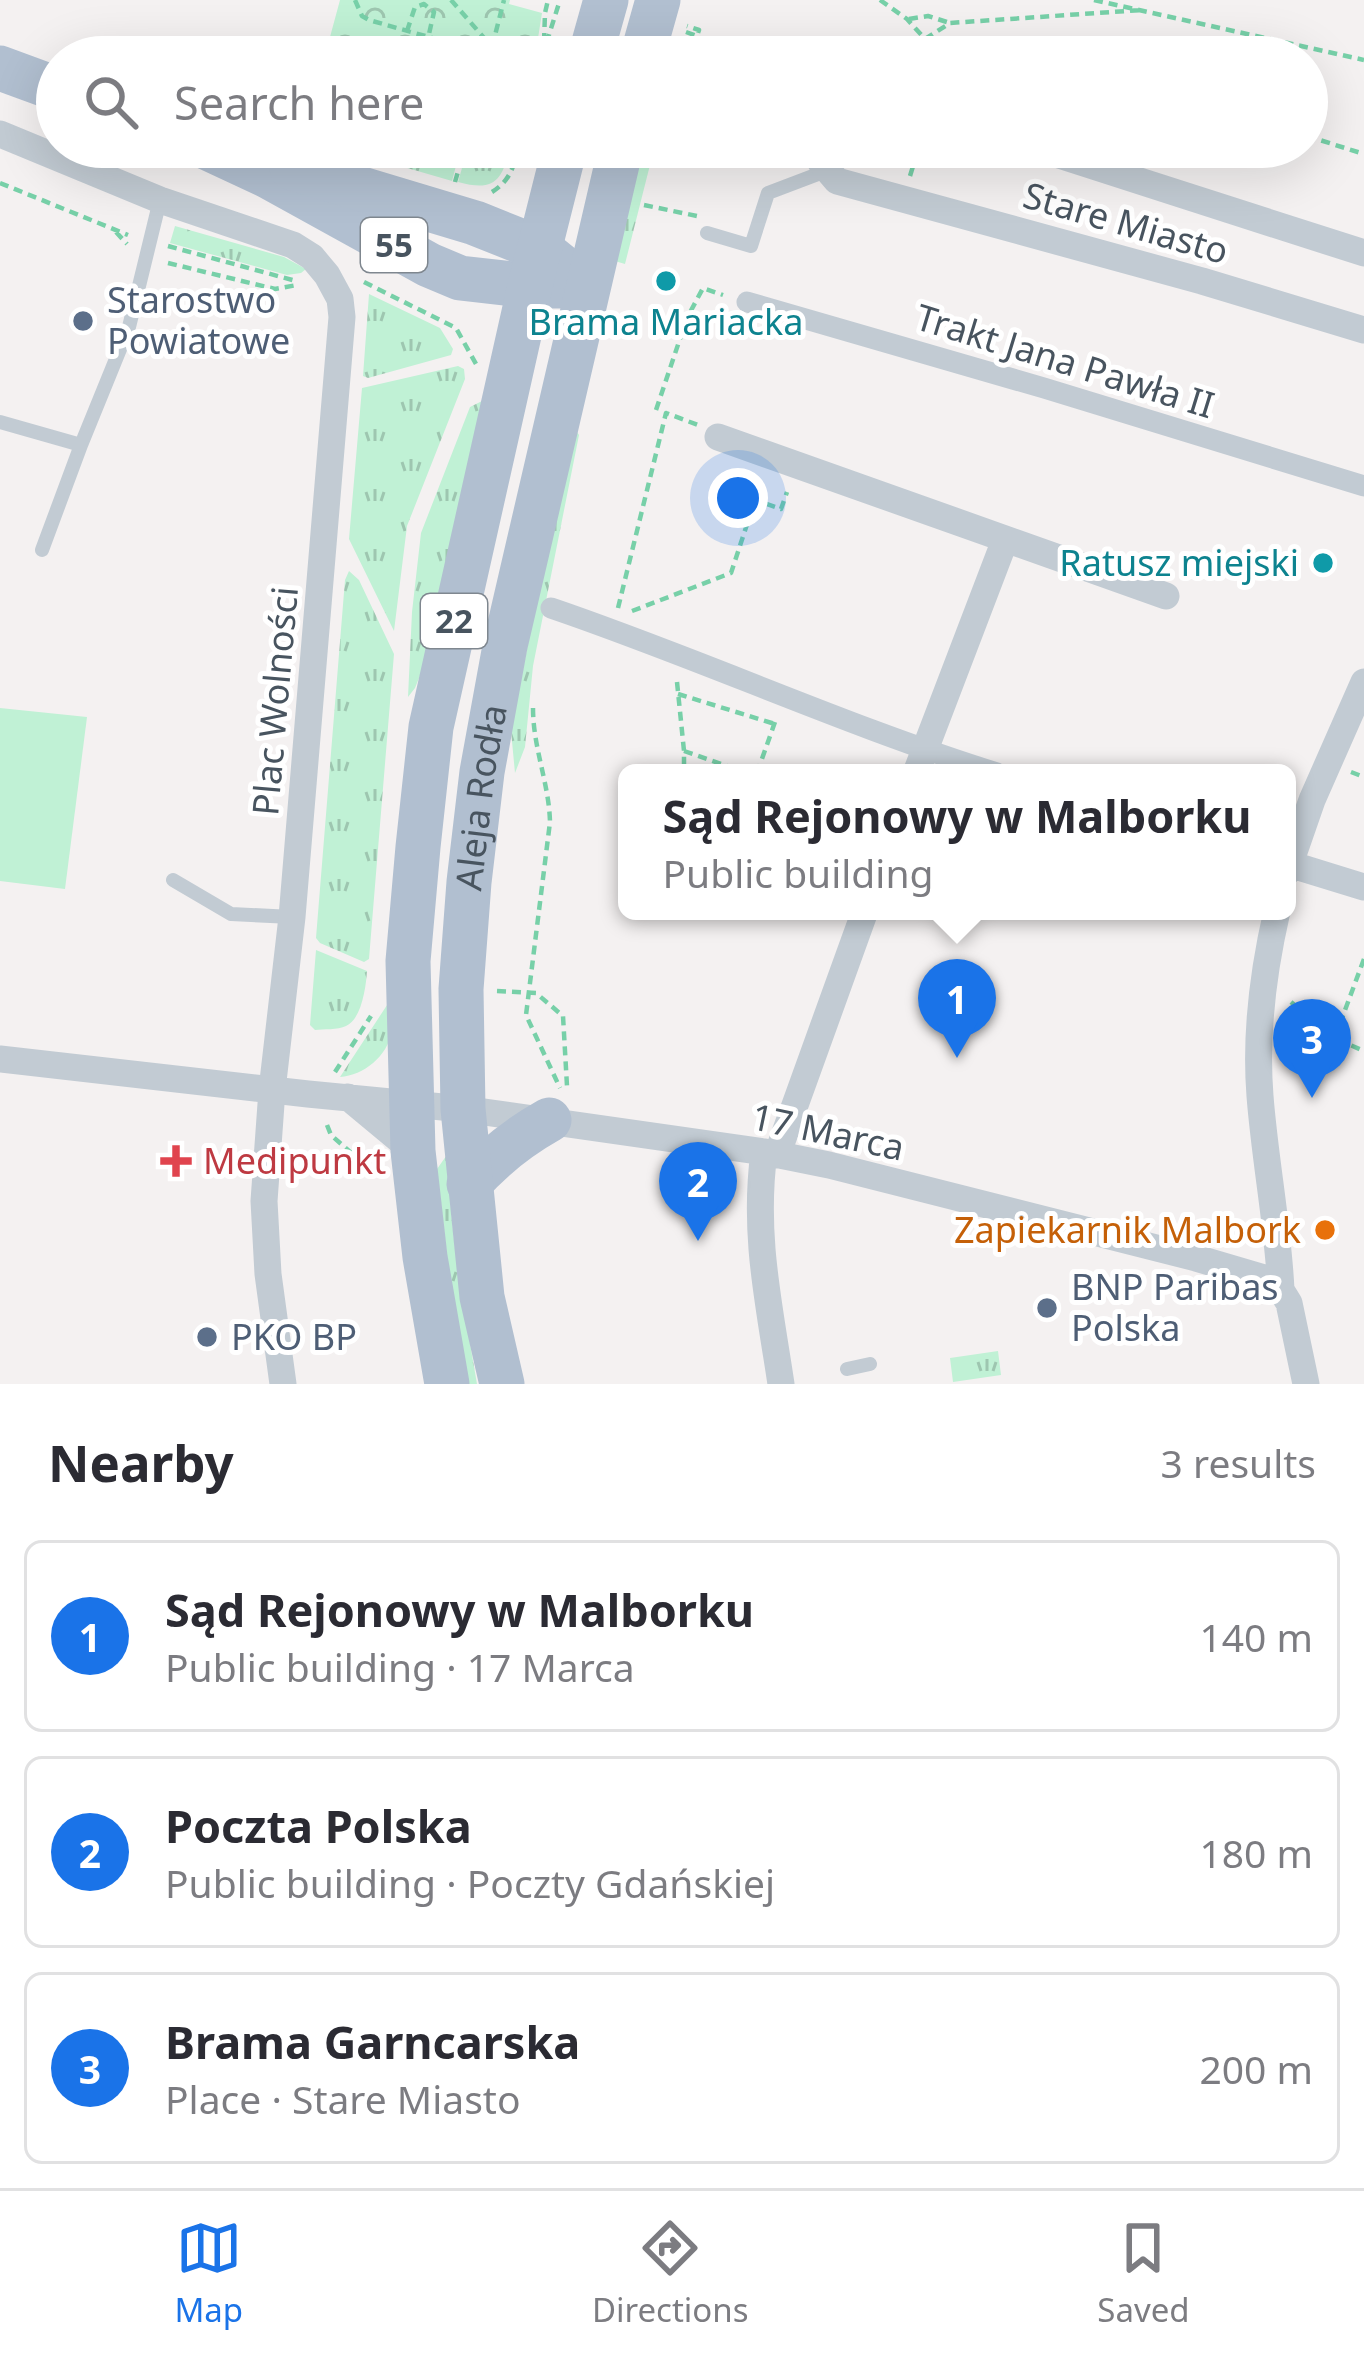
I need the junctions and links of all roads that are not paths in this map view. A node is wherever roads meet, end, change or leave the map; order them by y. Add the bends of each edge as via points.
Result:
1 (658, 0) edge
2 (648, 36) edge
3 (0, 68) edge
4 (36, 81) edge
5 (0, 134) edge
6 (36, 149) edge
7 (82, 168) edge
8 (251, 168) edge
9 (292, 168) edge
10 (560, 168) edge
11 (631, 168) edge
12 (807, 168) edge
13 (828, 168) edge
14 (1099, 168) edge
15 (160, 200) junction
16 (706, 233) road end
17 (1364, 253) edge
18 (535, 268) junction
19 (588, 285) junction
20 (747, 302) dead end
21 (1364, 330) edge
22 (0, 422) edge
23 (718, 437) dead end
24 (81, 446) junction
25 (1364, 486) edge
26 (1005, 540) junction
27 (42, 550) dead end
28 (1166, 596) dead end
29 (551, 608) dead end
30 (1364, 682) edge
31 (921, 762) edge
32 (1296, 845) edge
33 (1296, 869) edge
34 (173, 880) dead end
35 (1364, 887) edge
36 (292, 917) junction
37 (861, 920) edge
38 (1275, 920) edge
39 (0, 1059) edge
40 (272, 1090) junction
41 (339, 1097) junction
42 (411, 1104) junction
43 (463, 1108) junction
44 (558, 1112) junction
45 (413, 1150) junction
46 (770, 1154) junction
47 (469, 1184) junction
48 (1281, 1290) junction
49 (870, 1364) dead end
50 (847, 1369) dead end
51 (788, 1381) edge
52 (283, 1384) edge
53 (447, 1384) edge
54 (502, 1384) edge
55 (1306, 1384) edge

1 - 2 main road
3 - 4 main road
5 - 6 street
7 - 15 street
8 - 18 main road, 55 via 460,278
9 - 18 main road, 55 via 475,223
10 - 18 main road, Aleja Rodła / 22
11 - 19 main road, Aleja Rodła / 22
12 - 16 lane via 768,193 751,246
13 - 21 street, Stare Miasto via 837,181
14 - 17 street, Stare Miasto
15 - 24 lane via 129,327
15 - 36 street, Plac Wolności via 293,245 312,256 340,299
18 - 19 main road, 55
18 - 42 main road, Aleja Rodła / 22 via 430,727 408,961
19 - 43 main road, Aleja Rodła / 22 via 482,772 461,989
20 - 25 street, Trakt Jana Pawła II
22 - 24 lane
23 - 26 street
24 - 27 lane
26 - 28 street
26 - 31 street
29 - 31 street via 785,696
30 - 32 street
33 - 35 street
34 - 36 lane via 231,914
36 - 40 street, Plac Wolności
37 - 46 street
38 - 48 street via 1260,1006 1259,1095
39 - 40 street, 17 Marca
40 - 41 street, 17 Marca
40 - 52 street, Plac Wolności via 264,1201
41 - 42 street, 17 Marca
41 - 45 street
42 - 43 street, 17 Marca
42 - 45 main road, Aleja Rodła / 22
43 - 44 street, 17 Marca
43 - 47 main road, Aleja Rodła / 22
44 - 46 street, 17 Marca
44 - 47 main road via 491,1158
45 - 53 main road, Aleja Rodła / 22
46 - 48 street, 17 Marca via 1196,1258
46 - 51 street via 760,1184 760,1249
47 - 54 main road, Aleja Rodła / 22
48 - 55 street
49 - 50 lane

